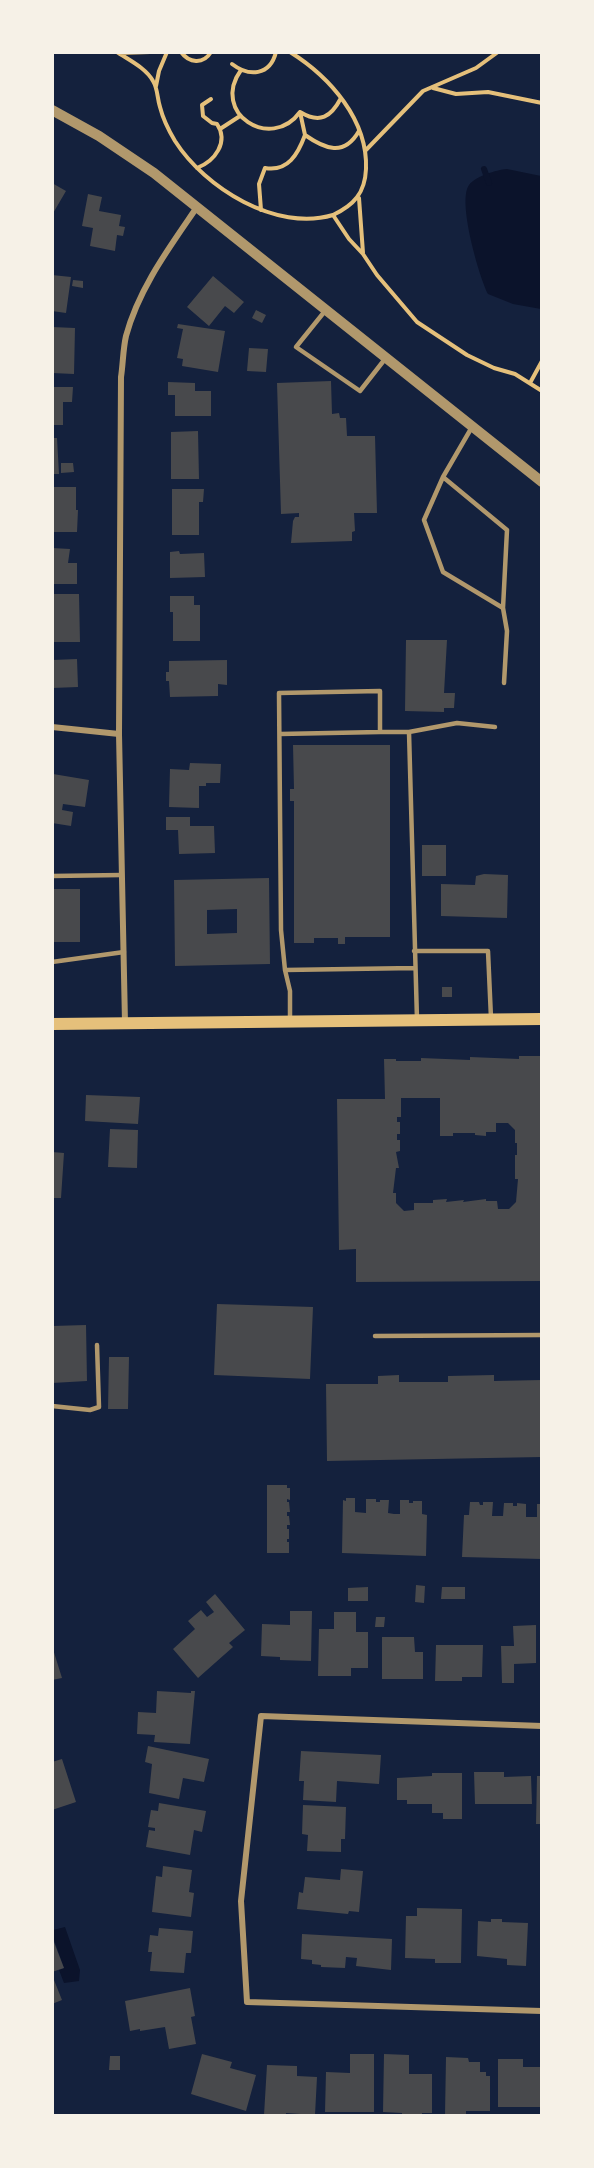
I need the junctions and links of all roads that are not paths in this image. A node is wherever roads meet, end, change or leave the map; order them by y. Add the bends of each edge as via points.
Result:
1 (54, 113) edge
2 (196, 207) junction
3 (325, 311) junction
4 (385, 359) junction
5 (472, 427) junction
6 (443, 477) junction
7 (542, 482) edge
8 (503, 608) junction
9 (504, 684) dead end
10 (52, 727) edge
11 (495, 727) dead end
12 (380, 732) junction
13 (409, 732) junction
14 (119, 734) junction
15 (280, 734) junction
16 (122, 875) junction
17 (52, 876) edge
18 (414, 951) junction
19 (124, 952) junction
20 (52, 962) edge
21 (415, 968) junction
22 (285, 970) junction
23 (491, 1019) junction
24 (542, 1019) edge
25 (417, 1020) junction
26 (290, 1021) junction
27 (52, 1024) edge
28 (125, 1024) junction
29 (542, 1335) edge
30 (375, 1336) dead end
31 (97, 1345) dead end
32 (52, 1406) edge
33 (542, 1726) edge
34 (542, 2011) edge

1 - 2 street via 154,173
2 - 3 street
2 - 14 street via 152,275 125,339 121,377
3 - 4 street
3 - 4 lane via 296,347 360,392
4 - 5 street
5 - 6 lane
5 - 7 street
6 - 8 lane via 507,530
6 - 8 lane via 424,520 443,572
8 - 9 lane via 507,631
10 - 14 street
11 - 13 lane via 457,723
12 - 13 lane
12 - 15 lane
12 - 15 lane via 380,691 279,693
13 - 18 lane
14 - 16 street
15 - 22 lane via 281,930
16 - 17 lane
16 - 19 street
18 - 21 lane
18 - 23 lane via 488,951
19 - 20 lane
19 - 28 street
21 - 22 lane
21 - 25 lane
22 - 26 lane
23 - 24 main road
23 - 25 main road
25 - 26 main road
26 - 28 main road
27 - 28 main road
29 - 30 lane
31 - 32 lane via 99,1407 90,1410
33 - 34 street via 261,1716 242,1901 247,2002

